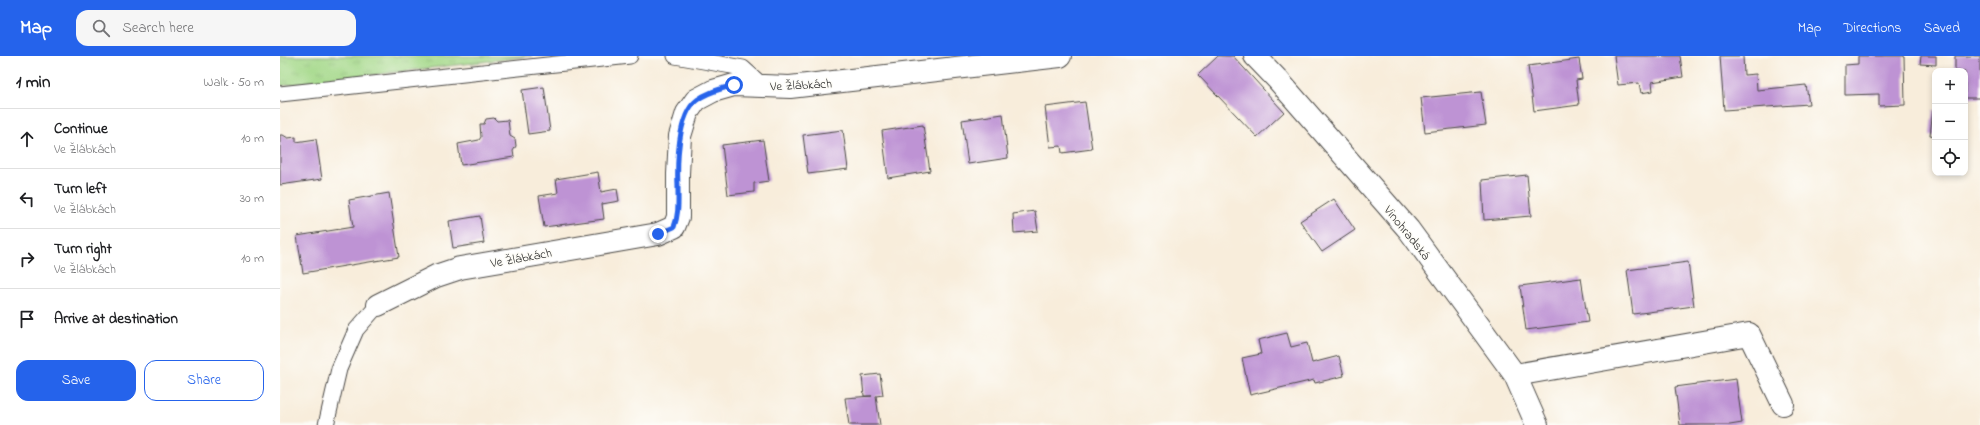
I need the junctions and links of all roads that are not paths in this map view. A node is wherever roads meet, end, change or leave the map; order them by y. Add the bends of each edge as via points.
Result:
1 (630, 56) edge
2 (675, 56) edge
3 (1060, 56) edge
4 (1255, 56) edge
5 (763, 86) junction
6 (280, 94) edge
7 (378, 305) joint
8 (1515, 375) junction
9 (1783, 404) dead end
10 (326, 425) edge
11 (1537, 425) edge

1 - 6 lane
2 - 5 lane via 743,68
3 - 5 street, Ve Žlábkách via 790,87
4 - 8 street, Vinohradská via 1409,230
5 - 7 street, Ve Žlábkách via 734,85 713,91 696,100 687,113 680,136 678,217 674,227 658,234 460,268 436,276
7 - 10 lane via 356,330 339,369
8 - 9 street via 1749,334
8 - 11 street, Vinohradská

